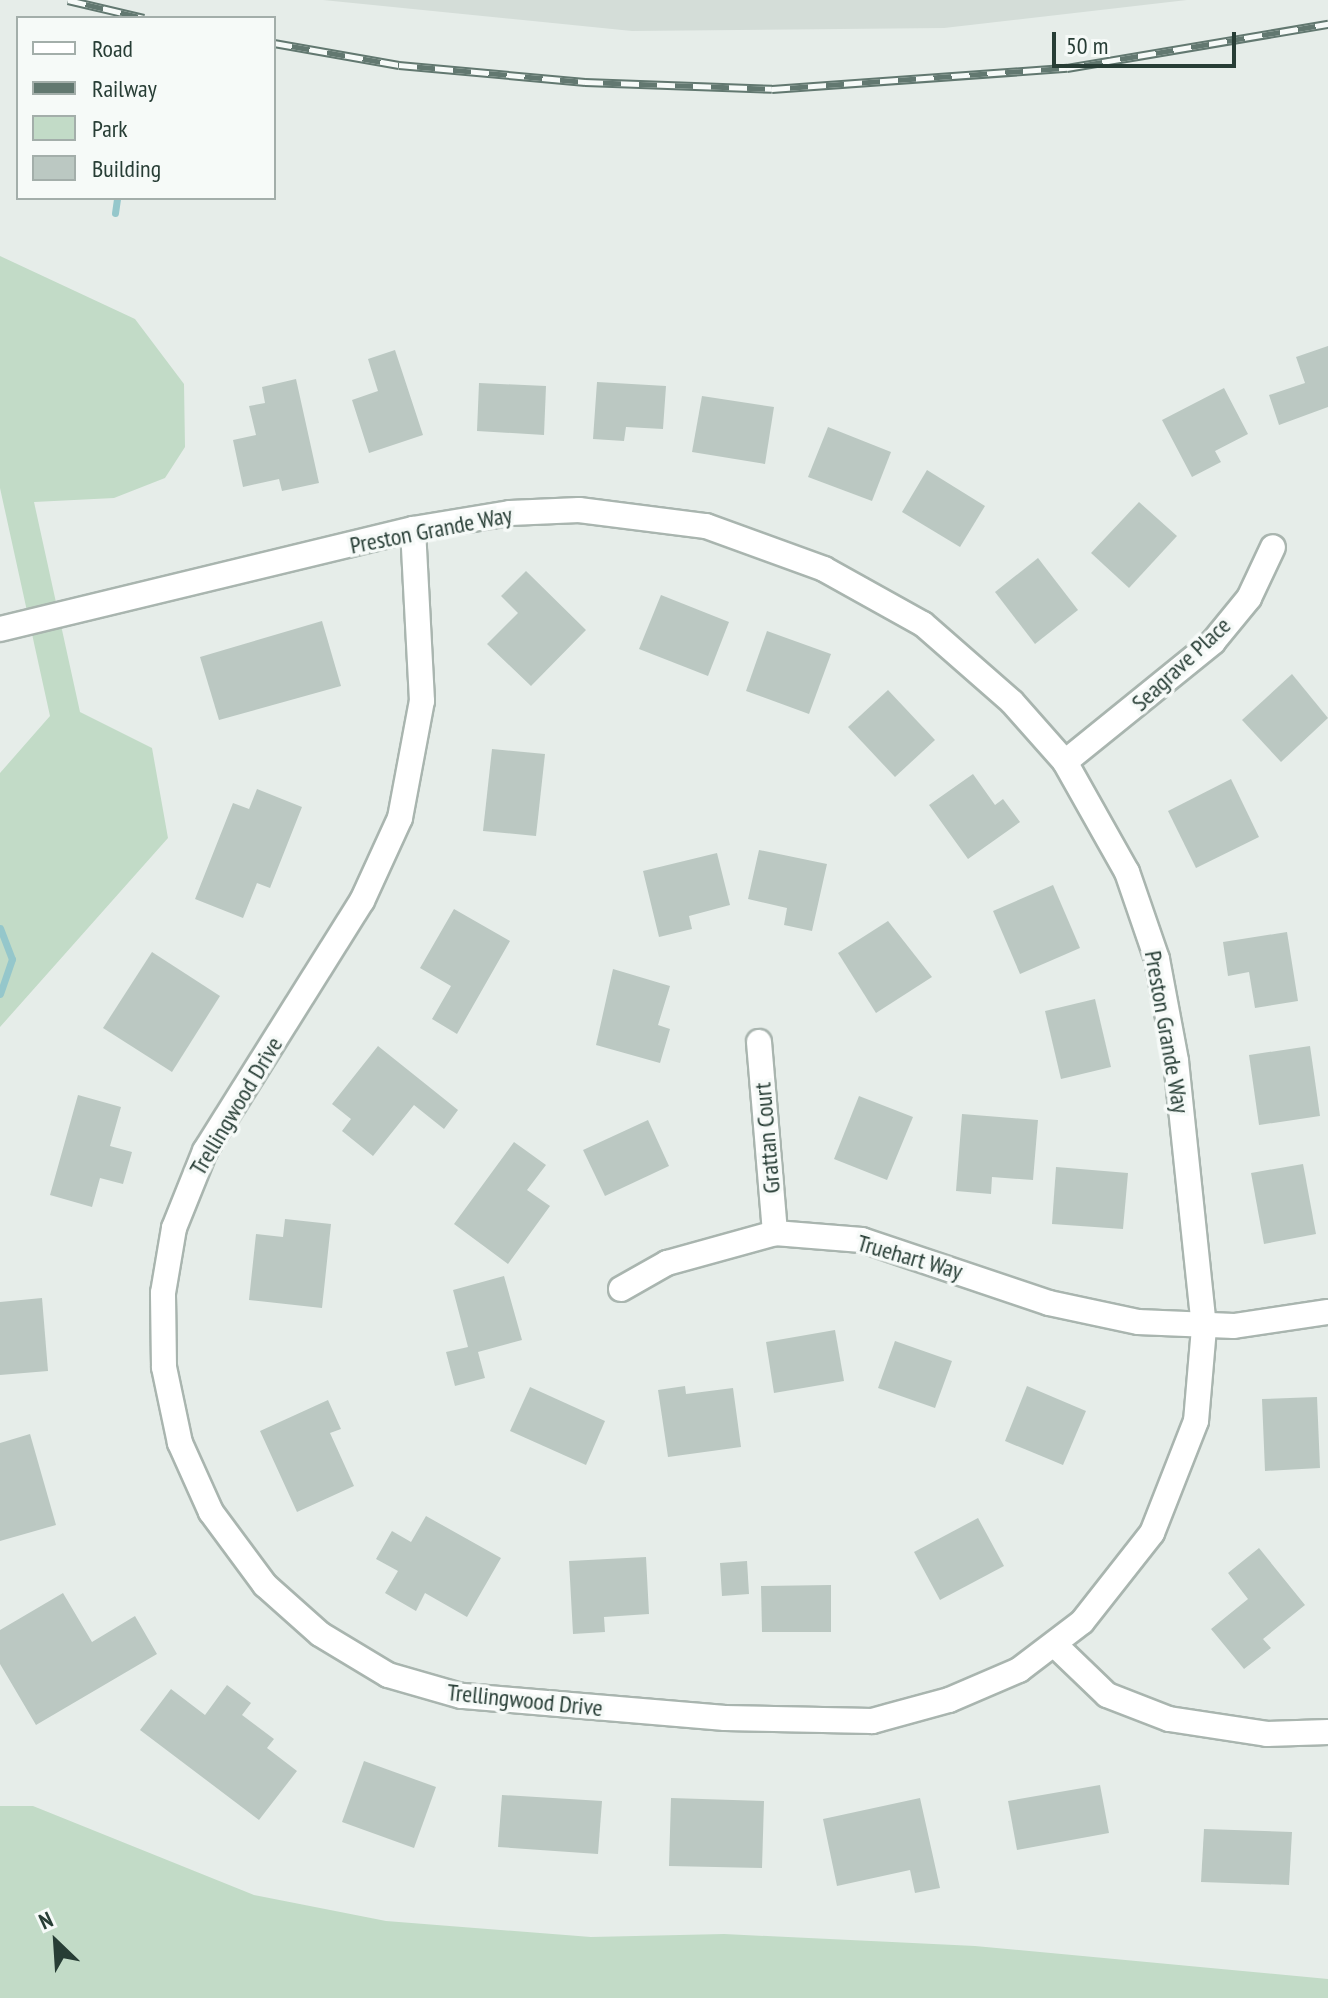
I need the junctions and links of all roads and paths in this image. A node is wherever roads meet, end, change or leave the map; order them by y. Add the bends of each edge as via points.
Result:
1 (413, 529) junction
2 (1273, 547) dead end
3 (0, 629) edge
4 (1065, 762) junction
5 (759, 1042) dead end
6 (775, 1233) junction
7 (621, 1289) dead end
8 (1328, 1312) edge
9 (1204, 1328) junction
10 (1055, 1645) junction
11 (1328, 1732) edge

1 - 3 street, Preston Grande Way
1 - 4 street, Preston Grande Way via 510,513 579,510 706,526 770,546 923,624 982,673
1 - 10 street, Trellingwood Drive via 422,701 400,818 362,901 205,1151 174,1228 163,1293 164,1367 180,1443 211,1512 265,1585 320,1634 388,1675 461,1696 740,1719 872,1721 984,1687
2 - 4 street, Seagrave Place via 1249,598 1213,642
4 - 9 street, Preston Grande Way via 1127,872 1157,959 1176,1061
5 - 6 street, Grattan Court
6 - 7 street, Truehart Way via 667,1263
6 - 9 street, Truehart Way via 862,1240 1093,1315
8 - 9 street, Truehart Way
9 - 10 street, Trellingwood Drive via 1203,1389 1171,1496 1107,1595
10 - 11 street via 1107,1695 1169,1719 1267,1734

